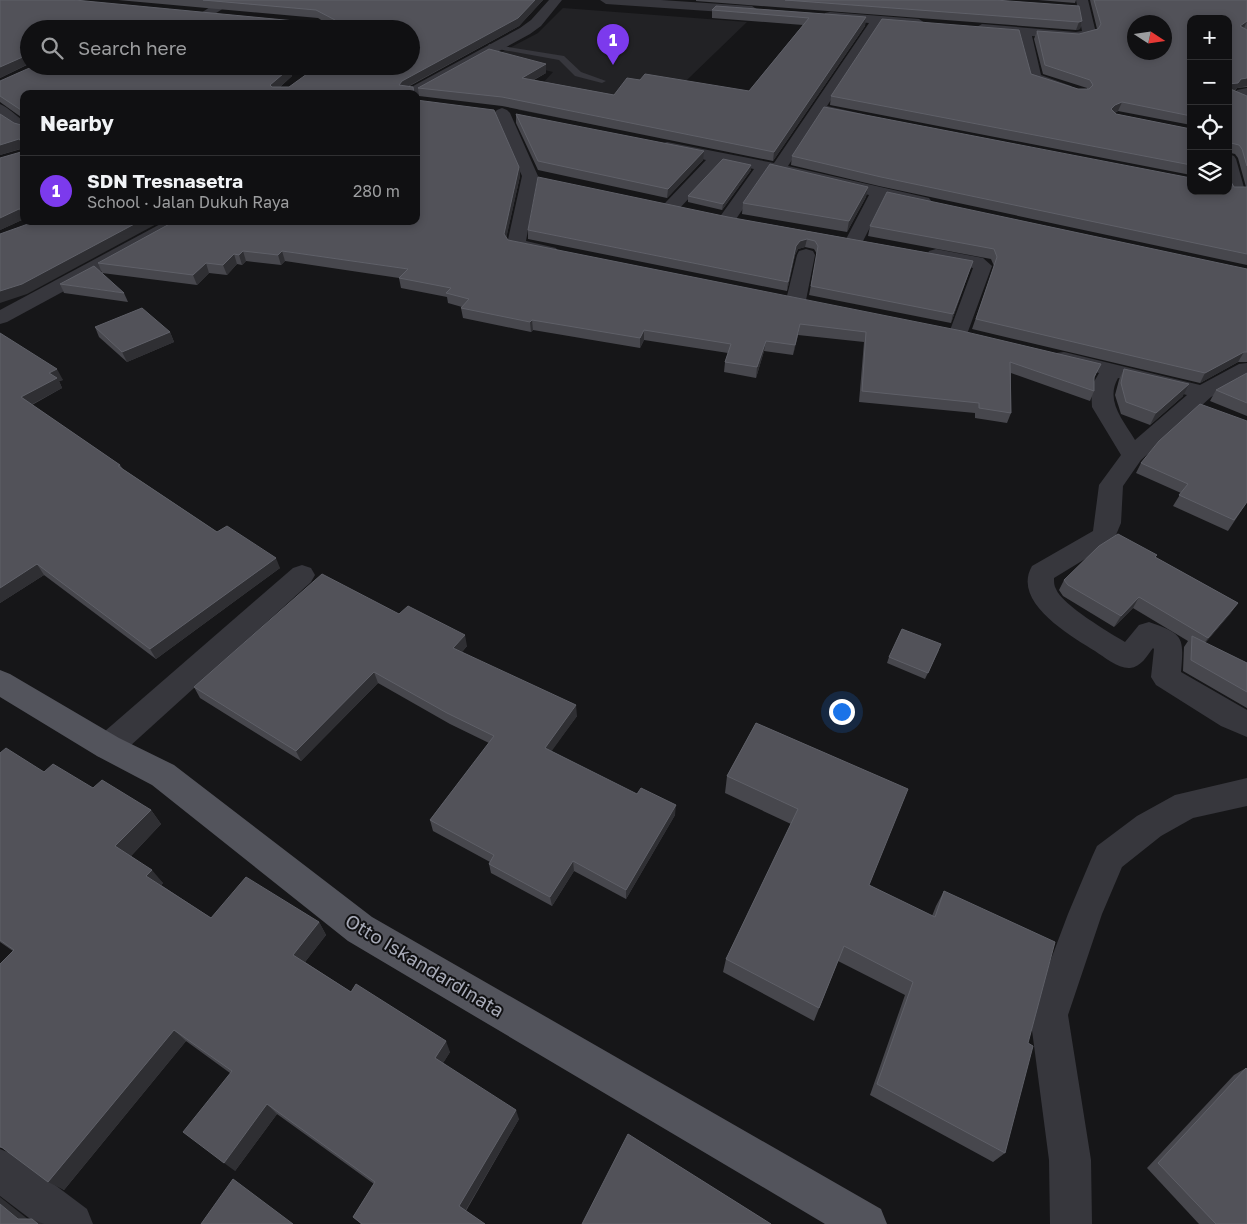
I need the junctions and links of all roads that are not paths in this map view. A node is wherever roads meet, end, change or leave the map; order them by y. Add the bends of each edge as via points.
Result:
1 (552, 0) edge
2 (606, 0) edge
3 (238, 2) edge
4 (659, 2) edge
5 (1080, 5) edge
6 (892, 7) edge
7 (763, 11) edge
8 (185, 12) edge
9 (205, 14) junction
10 (820, 16) edge
11 (233, 17) edge
12 (196, 20) edge
13 (884, 20) junction
14 (929, 24) edge
15 (974, 25) edge
16 (1024, 32) junction
17 (492, 46) junction
18 (308, 75) edge
19 (602, 81) dead end
20 (298, 83) edge
21 (416, 90) edge
22 (1081, 93) edge
23 (0, 108) edge
24 (818, 109) junction
25 (502, 114) edge
26 (875, 120) edge
27 (20, 125) edge
28 (652, 144) edge
29 (718, 157) junction
30 (771, 168) junction
31 (1232, 174) edge
32 (1237, 192) edge
33 (879, 193) junction
34 (653, 202) edge
35 (936, 205) edge
36 (672, 206) junction
37 (690, 210) edge
38 (709, 214) edge
39 (728, 218) junction
40 (747, 221) edge
41 (173, 225) edge
42 (834, 237) edge
43 (854, 241) junction
44 (873, 244) edge
45 (920, 252) edge
46 (565, 255) edge
47 (806, 255) dead end
48 (796, 300) edge
49 (0, 318) edge
50 (959, 334) edge
51 (1045, 354) edge
52 (1112, 369) junction
53 (1247, 369) edge
54 (1197, 397) junction
55 (1214, 412) edge
56 (1133, 455) junction
57 (302, 575) dead end
58 (0, 682) edge
59 (1247, 724) edge
60 (108, 746) junction
61 (1247, 792) edge
62 (0, 1170) edge
63 (72, 1224) edge
64 (866, 1224) edge
65 (1071, 1224) edge

1 - 17 street via 536,23
2 - 4 street
3 - 9 street
4 - 7 street
5 - 16 street via 1087,35
6 - 13 street
8 - 9 street
9 - 11 street
9 - 12 street
10 - 13 street
13 - 14 street
13 - 24 street
15 - 16 street
16 - 22 street via 1034,78
17 - 19 lane via 561,58 567,60 580,76
17 - 21 street
18 - 20 street
23 - 27 street
24 - 26 street
24 - 30 street
25 - 46 street via 539,178 516,244
28 - 29 street
29 - 30 street
29 - 36 street
30 - 33 street
30 - 39 street
31 - 32 street
33 - 35 street
33 - 43 street
34 - 36 street
36 - 37 street
38 - 39 street
39 - 40 street
41 - 49 street
42 - 43 street
43 - 44 street
45 - 50 street via 983,266
47 - 48 street
51 - 52 street
52 - 54 street
52 - 56 street via 1102,388 1103,407
53 - 54 street
54 - 55 street
54 - 56 street
56 - 59 street via 1111,485 1104,536 1041,573 1040,586 1047,600 1129,657 1150,632 1170,644 1166,677
57 - 60 street
58 - 60 main road, Otto Iskandardinata
60 - 64 main road, Otto Iskandardinata via 163,775 360,930
61 - 65 street via 1186,805 1149,826 1109,857 1085,914 1049,1015 1070,1160
62 - 63 street

